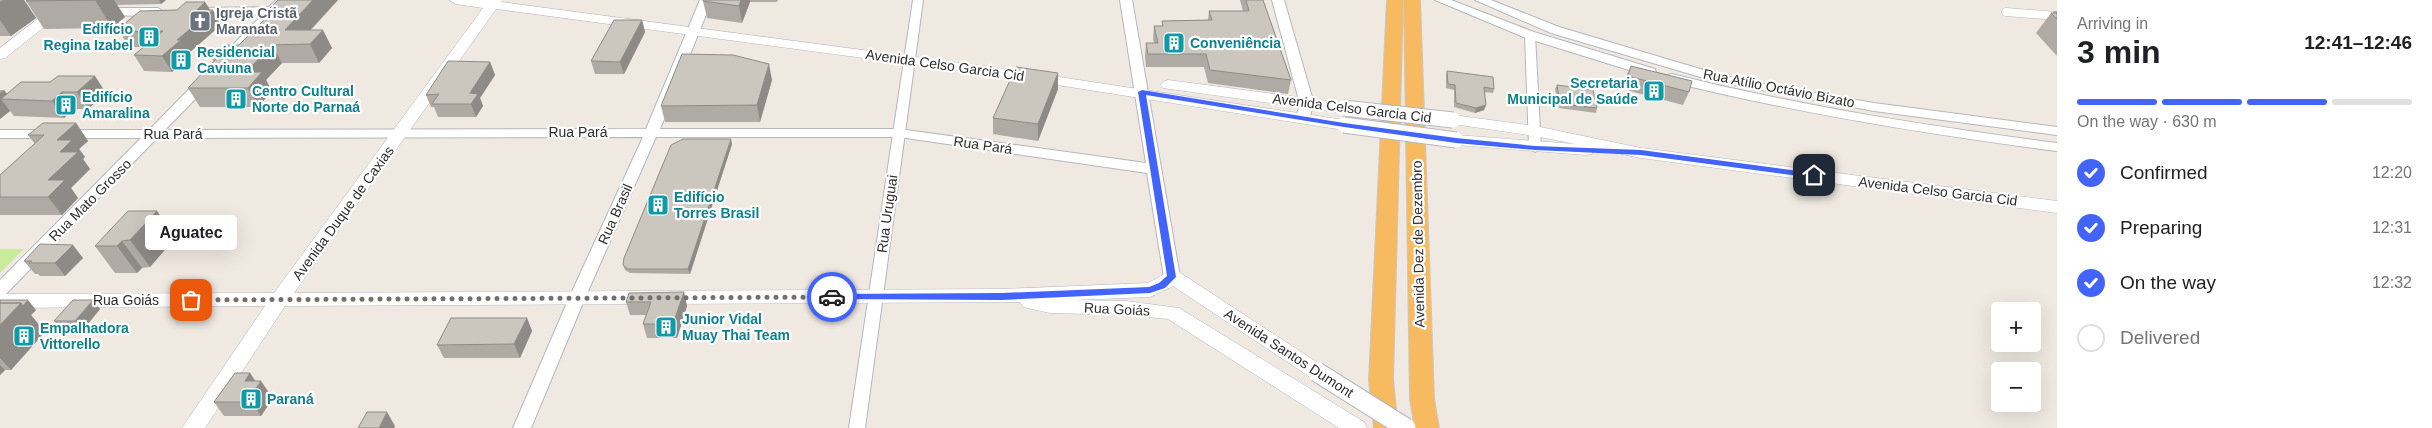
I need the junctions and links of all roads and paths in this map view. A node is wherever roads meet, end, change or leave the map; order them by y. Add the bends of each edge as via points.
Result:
1 (283, 0) edge
2 (456, 0) edge
3 (527, 0) edge
4 (706, 0) edge
5 (918, 0) edge
6 (1126, 0) edge
7 (1278, 0) edge
8 (1395, 0) edge
9 (1412, 0) edge
10 (1441, 0) edge
11 (1481, 0) edge
12 (494, 3) edge
13 (77, 8) edge
14 (553, 8) junction
15 (272, 11) junction
16 (37, 12) edge
17 (55, 12) junction
18 (2006, 12) dead end
19 (2057, 16) edge
20 (695, 25) junction
21 (1530, 35) junction
22 (0, 55) edge
23 (909, 55) junction
24 (1141, 87) junction
25 (1305, 111) junction
26 (1477, 123) junction
27 (1535, 131) junction
28 (652, 132) junction
29 (2057, 132) edge
30 (401, 133) junction
31 (899, 133) junction
32 (0, 134) edge
33 (154, 134) junction
34 (1464, 141) junction
35 (2057, 147) edge
36 (1535, 148) junction
37 (1641, 153) junction
38 (1154, 170) junction
39 (2057, 206) edge
40 (1172, 277) junction
41 (0, 290) edge
42 (1002, 296) junction
43 (876, 297) junction
44 (577, 298) junction
45 (279, 300) junction
46 (0, 301) edge
47 (1172, 313) joint
48 (193, 428) edge
49 (522, 428) edge
50 (856, 428) edge
51 (1356, 428) edge
52 (1386, 428) edge
53 (1406, 428) edge
54 (1427, 428) edge

1 - 15 street, Rua Mato Grosso
2 - 12 main road, Avenida Celso Garcia Cid
3 - 14 main road, Avenida Celso Garcia Cid
4 - 20 street, Rua Brasil
5 - 23 street, Rua Uruguai
6 - 24 street
7 - 25 street
8 - 52 highway, Avenida Dez de Dezembro via 1381,380
9 - 54 highway, Avenida Dez de Dezembro via 1422,399
10 - 21 street
11 - 29 street, Rua Atílio Octávio Bizato via 1555,30 1723,79 1874,107
12 - 14 main road, Avenida Celso Garcia Cid
12 - 30 main road, Avenida Duque de Caxias
13 - 15 street
13 - 17 main road
14 - 20 main road, Avenida Celso Garcia Cid
15 - 33 street, Rua Mato Grosso
16 - 17 street
17 - 22 main road
18 - 19 street
20 - 23 main road, Avenida Celso Garcia Cid
20 - 28 street, Rua Brasil
21 - 27 street
21 - 35 street via 1616,64 1795,107
23 - 24 main road, Avenida Celso Garcia Cid
23 - 31 street, Rua Uruguai
24 - 25 main road, Avenida Celso Garcia Cid
24 - 38 street
25 - 26 main road, Avenida Celso Garcia Cid, bridge via 1343,108
25 - 34 main road, Avenida Celso Garcia Cid, bridge via 1344,125
26 - 27 main road, Avenida Celso Garcia Cid
26 - 34 main road via 1485,131 1482,138
27 - 36 street
27 - 37 main road, Avenida Celso Garcia Cid
28 - 30 street, Rua Pará
28 - 31 street, Rua Pará
28 - 44 street, Rua Brasil
30 - 33 street, Rua Pará
30 - 45 main road, Avenida Duque de Caxias
31 - 38 street, Rua Pará
31 - 43 street, Rua Uruguai
32 - 33 street, Rua Pará
33 - 41 street, Rua Mato Grosso
34 - 36 main road, Avenida Celso Garcia Cid
36 - 37 main road, Avenida Celso Garcia Cid
37 - 39 main road, Avenida Celso Garcia Cid
38 - 40 street
40 - 42 main road, Rua Goiás via 1150,290
40 - 53 main road, Avenida Santos Dumont, bridge
42 - 43 main road, Rua Goiás
42 - 47 main road, Rua Goiás via 1050,306
43 - 44 main road, Rua Goiás
43 - 50 street, Rua Uruguai
44 - 45 main road, Rua Goiás
44 - 49 street, Rua Brasil
45 - 46 main road, Rua Goiás
45 - 48 main road, Avenida Duque de Caxias
47 - 51 main road, Avenida Santos Dumont

